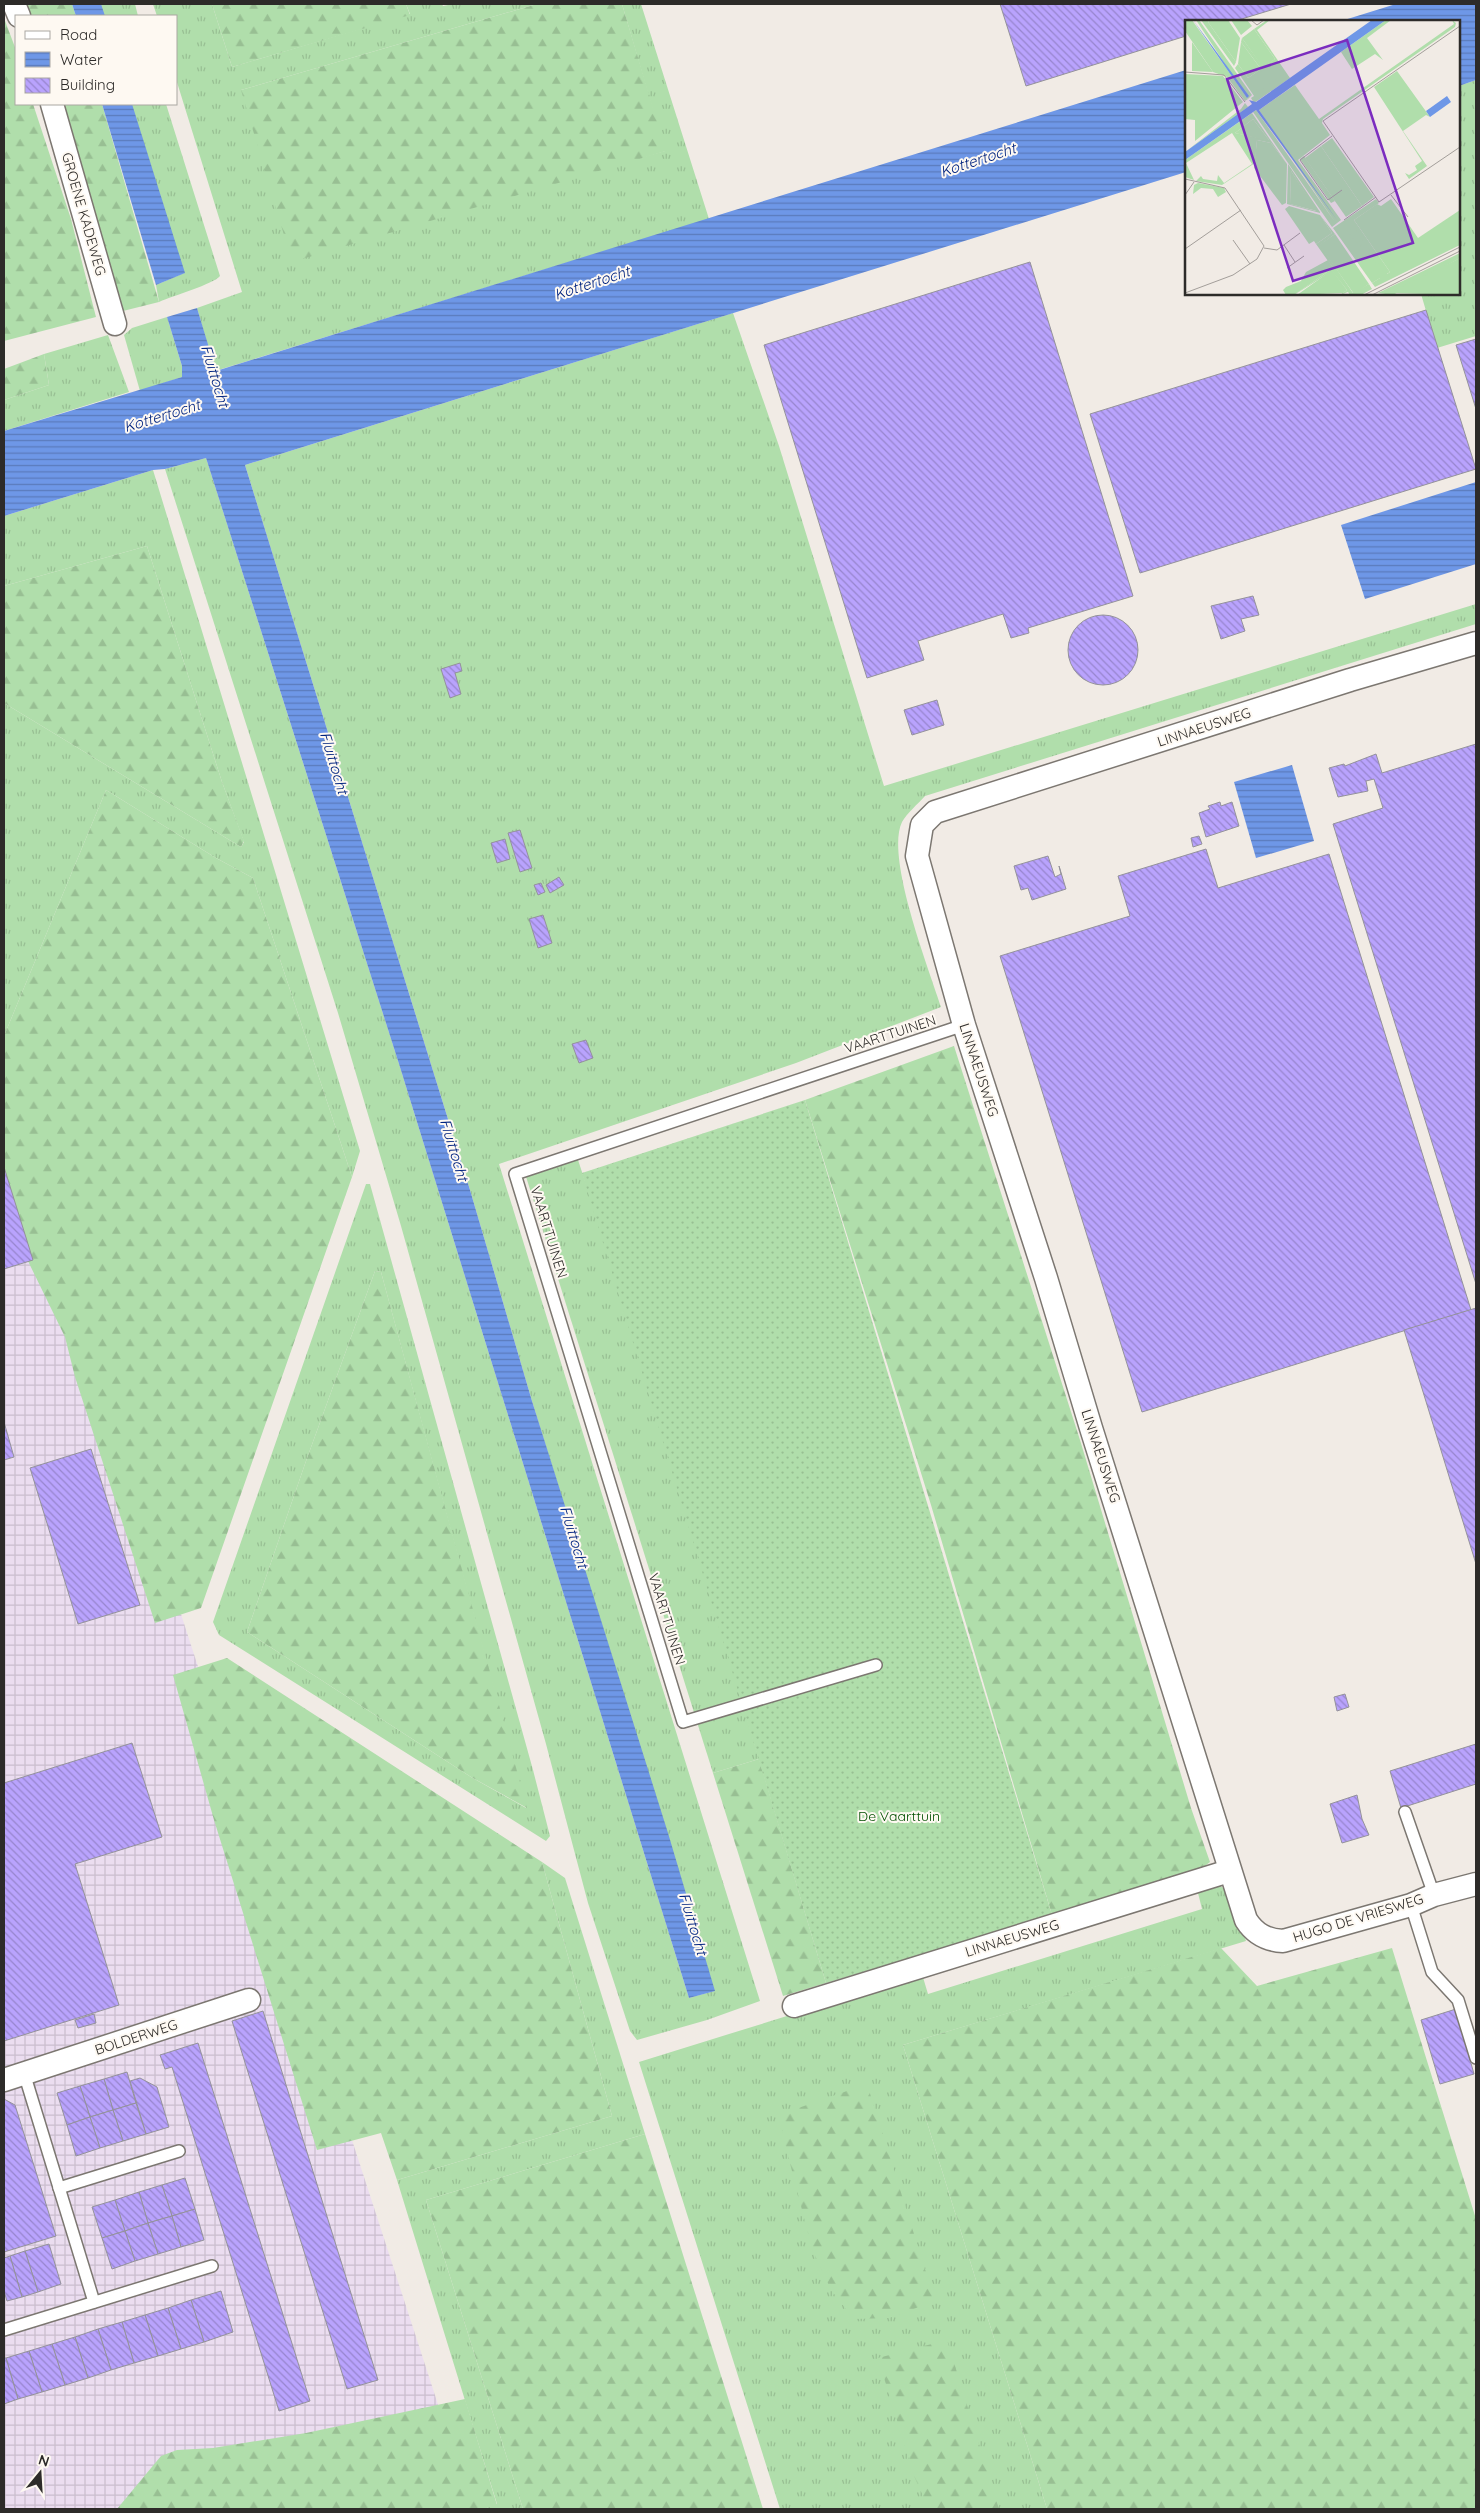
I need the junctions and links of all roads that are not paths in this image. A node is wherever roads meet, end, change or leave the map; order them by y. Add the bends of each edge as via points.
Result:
1 (52, 105) edge
2 (115, 324) dead end
3 (1476, 643) edge
4 (964, 1025) junction
5 (876, 1665) dead end
6 (1406, 1812) dead end
7 (1230, 1871) junction
8 (1476, 1884) edge
9 (1434, 1894) junction
10 (1412, 1905) junction
11 (1246, 1920) joint
12 (249, 2000) dead end
13 (794, 2006) dead end
14 (1476, 2058) edge
15 (14, 2077) edge
16 (179, 2151) dead end
17 (59, 2188) junction
18 (212, 2266) dead end
19 (94, 2302) junction
20 (4, 2330) edge

1 - 2 street, GROENE KADEWEG
3 - 4 street, LINNAEUSWEG via 935,812 922,824 917,856
4 - 5 lane, VAARTTUINEN via 515,1174 683,1722
4 - 7 street, LINNAEUSWEG
6 - 9 lane
7 - 11 street, LINNAEUSWEG
7 - 13 street, LINNAEUSWEG
8 - 9 street, HUGO DE VRIESWEG
9 - 10 street, HUGO DE VRIESWEG
10 - 11 street, HUGO DE VRIESWEG via 1283,1941 1258,1935
10 - 14 lane via 1432,1972 1458,2000
12 - 15 street, BOLDERWEG
15 - 17 lane, BOLDERWEG
16 - 17 lane
17 - 19 lane, BOLDERWEG
18 - 19 lane
19 - 20 lane

